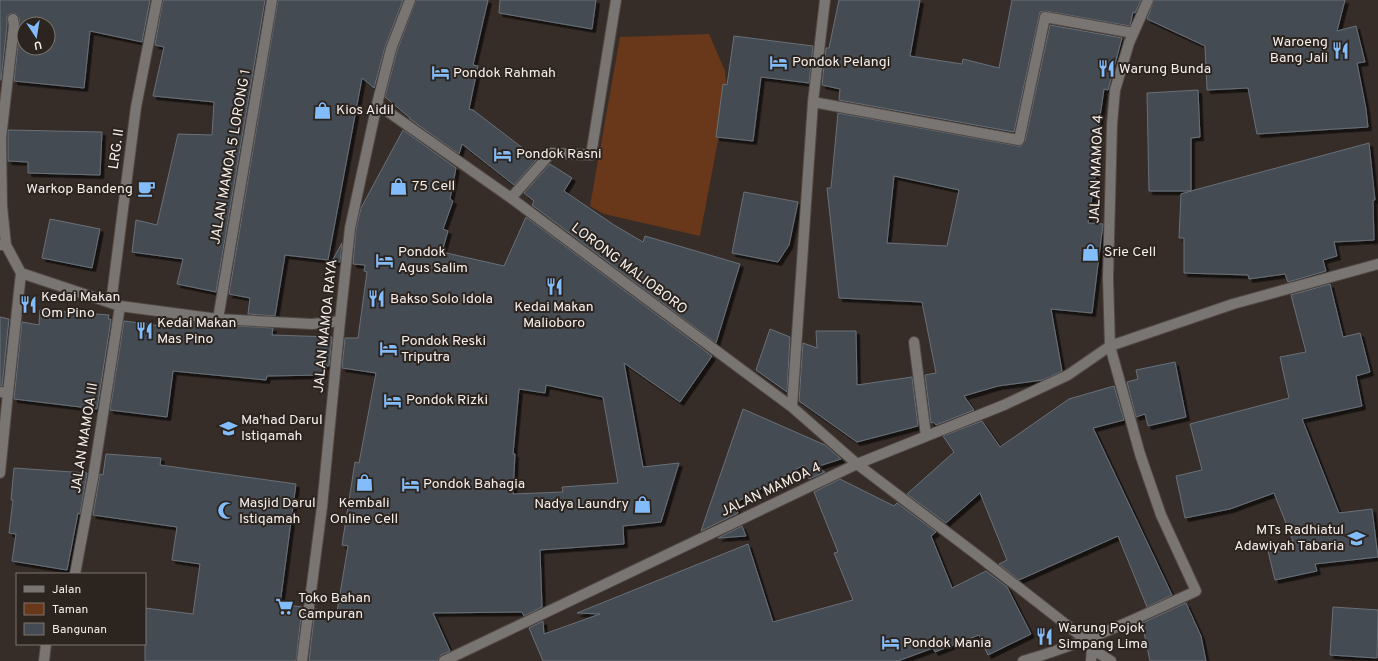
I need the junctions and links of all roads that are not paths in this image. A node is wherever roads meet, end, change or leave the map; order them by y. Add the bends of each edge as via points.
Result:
1 (157, 0) edge
2 (272, 0) edge
3 (410, 0) edge
4 (616, 0) edge
5 (825, 0) edge
6 (1148, 0) edge
7 (13, 19) dead end
8 (1133, 33) junction
9 (813, 102) junction
10 (377, 104) junction
11 (512, 198) junction
12 (3, 245) edge
13 (1378, 264) edge
14 (21, 272) junction
15 (115, 305) junction
16 (218, 319) junction
17 (340, 320) junction
18 (914, 342) dead end
19 (1110, 346) junction
20 (4, 392) edge
21 (792, 407) junction
22 (926, 436) junction
23 (858, 464) junction
24 (0, 473) edge
25 (75, 573) edge
26 (1086, 640) junction
27 (46, 645) edge
28 (1092, 649) junction
29 (44, 661) edge
30 (302, 661) edge
31 (444, 661) edge
32 (1023, 661) edge
33 (1091, 661) edge
34 (1111, 661) edge

1 - 15 street, LRG. II via 136,107
2 - 16 street, JALAN MAMOA 5 LORONG 1
3 - 10 street, JALAN MAMOA RAYA via 391,49
4 - 11 street via 591,156 551,154
5 - 9 street
6 - 8 street, JALAN MAMOA 4
7 - 12 street via 2,138
8 - 9 street via 1045,18 1019,140
8 - 19 street, JALAN MAMOA 4 via 1115,90 1112,124 1108,278
9 - 21 street
10 - 11 street, LORONG MALIOBORO
10 - 17 street, JALAN MAMOA RAYA via 350,228
11 - 21 street, LORONG MALIOBORO
12 - 14 street
13 - 19 street, JALAN MAMOA 4 via 1233,304
14 - 15 street
14 - 20 street
15 - 16 street
15 - 25 street, JALAN MAMOA III via 93,478
16 - 17 street via 312,324
17 - 30 street, JALAN MAMOA RAYA via 322,507
18 - 22 street
19 - 22 street, JALAN MAMOA 4 via 1068,375 1004,405
19 - 26 street via 1140,454 1161,515 1196,591
20 - 24 street
21 - 23 street, LORONG MALIOBORO
22 - 23 street, JALAN MAMOA 4
23 - 26 street, LORONG MALIOBORO
23 - 31 street, JALAN MAMOA 4
26 - 28 street, LORONG MALIOBORO
26 - 32 street
27 - 29 street
28 - 33 street
28 - 34 street

